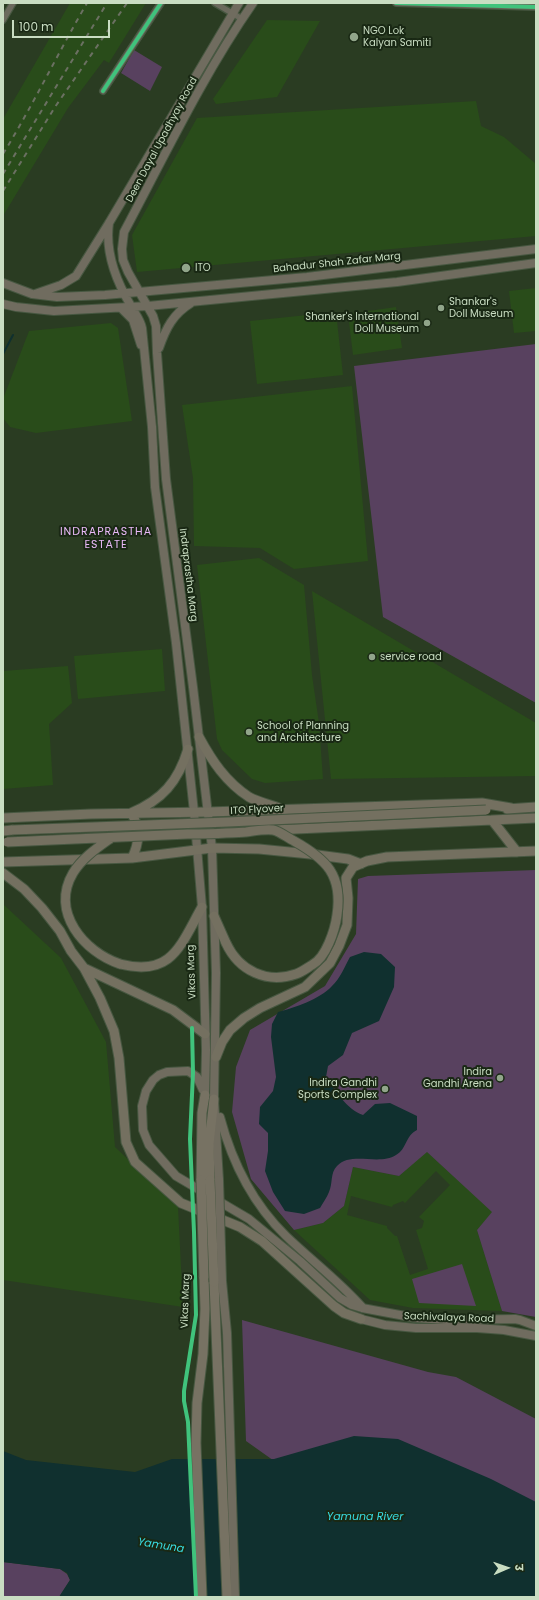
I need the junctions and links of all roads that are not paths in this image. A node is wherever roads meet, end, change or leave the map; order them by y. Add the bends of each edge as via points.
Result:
1 (14, 3) edge
2 (161, 3) edge
3 (215, 3) edge
4 (240, 3) edge
5 (253, 3) edge
6 (396, 3) edge
7 (536, 7) edge
8 (233, 14) junction
9 (242, 19) junction
10 (3, 20) edge
11 (103, 91) dead end
12 (109, 223) junction
13 (536, 249) edge
14 (536, 263) edge
15 (3, 276) edge
16 (7, 285) edge
17 (140, 292) junction
18 (32, 294) junction
19 (124, 294) junction
20 (193, 302) junction
21 (3, 304) edge
22 (148, 306) junction
23 (121, 308) junction
24 (131, 308) junction
25 (145, 353) junction
26 (157, 354) junction
27 (199, 737) junction
28 (188, 749) junction
29 (536, 806) edge
30 (512, 808) junction
31 (282, 809) junction
32 (194, 812) junction
33 (208, 812) junction
34 (131, 813) junction
35 (3, 818) edge
36 (536, 818) edge
37 (488, 820) junction
38 (8, 830) edge
39 (274, 830) junction
40 (111, 838) junction
41 (5, 842) edge
42 (212, 848) junction
43 (196, 849) junction
44 (536, 850) edge
45 (517, 852) junction
46 (132, 858) junction
47 (3, 862) edge
48 (361, 864) junction
49 (3, 873) edge
50 (202, 907) junction
51 (214, 916) junction
52 (84, 968) junction
53 (205, 1034) junction
54 (216, 1057) junction
55 (205, 1095) junction
56 (214, 1098) junction
57 (210, 1180) junction
58 (315, 1263) junction
59 (309, 1270) junction
60 (303, 1278) junction
61 (362, 1308) junction
62 (388, 1312) junction
63 (361, 1319) joint
64 (477, 1319) junction
65 (515, 1319) junction
66 (385, 1325) junction
67 (536, 1326) edge
68 (477, 1328) junction
69 (512, 1331) junction
70 (536, 1336) edge
71 (226, 1452) junction
72 (202, 1597) edge
73 (227, 1597) edge
74 (235, 1597) edge

1 - 10 street
2 - 11 street
3 - 8 street
4 - 8 main road, Deen Dayal Upadhyay Road
5 - 9 main road, Deen Dayal Upadhyay Road
6 - 7 street
8 - 9 street
8 - 12 main road, Deen Dayal Upadhyay Road
9 - 17 main road, Deen Dayal Upadhyay Road via 188,110 124,232 123,260
12 - 18 main road, Deen Dayal Upadhyay Road via 76,276 61,285
12 - 19 main road, Indraprastha Marg via 110,256
13 - 17 main road, Bahadur Shah Zafar Marg via 307,277
14 - 20 main road via 397,282
15 - 16 main road
16 - 18 main road
17 - 19 main road, Bahadur Shah Zafar Marg
17 - 22 main road, Deen Dayal Upadhyay Road
18 - 19 main road via 57,297
19 - 24 main road, Indraprastha Marg
20 - 22 main road
20 - 26 main road via 172,318
21 - 23 main road via 54,311
22 - 24 main road
22 - 26 main road, Indraprastha Marg via 156,326
23 - 24 main road
23 - 25 main road via 133,320
24 - 25 main road, Indraprastha Marg via 141,323
25 - 28 main road, Indraprastha Marg via 155,487
26 - 27 main road, Indraprastha Marg via 166,479
27 - 31 highway via 225,778 250,797
27 - 33 main road, Indraprastha Marg
28 - 32 main road, Indraprastha Marg
28 - 34 highway via 181,770 167,789 150,804
29 - 30 highway
30 - 31 highway via 482,803
30 - 38 highway, ITO Flyover, bridge
31 - 33 highway
32 - 33 highway
32 - 34 highway
32 - 43 main road, Indraprastha Marg
33 - 42 main road, Indraprastha Marg
34 - 35 highway
34 - 46 highway via 138,831 138,847
36 - 37 highway, ITO Flyover
37 - 39 highway, ITO Flyover
37 - 45 highway
39 - 40 highway, ITO Flyover, bridge
39 - 51 highway, bridge via 317,855 335,881 337,915 332,938 320,959 297,973 277,977 254,974 237,960
40 - 41 highway, ITO Flyover, bridge
40 - 50 highway, bridge via 79,864 70,878 65,893 66,909 71,923 88,946 108,960 132,967 155,966 165,961 178,948
42 - 43 highway
42 - 48 highway via 310,854 348,859
42 - 51 main road, Vikas Marg
43 - 46 highway
43 - 50 main road, Vikas Marg
44 - 45 highway
45 - 48 highway via 387,857
46 - 47 highway
48 - 54 highway via 353,867 346,878 347,925 330,963 305,987 244,1018 230,1030
49 - 52 highway via 24,889 42,908
50 - 53 main road, Vikas Marg
51 - 54 main road, Vikas Marg
52 - 53 highway via 173,1010
52 - 60 highway via 114,1031 119,1058 126,1142 136,1162 181,1203 247,1231
53 - 55 main road, Vikas Marg
54 - 56 main road, Vikas Marg
55 - 57 main road, Vikas Marg via 202,1113
55 - 59 main road, Sachivalaya Road via 197,1077 188,1071 173,1071 156,1078 146,1091 142,1106 143,1130 149,1145 176,1176 249,1219
56 - 57 main road, Vikas Marg via 209,1144
56 - 58 main road via 225,1137 245,1185 284,1235
57 - 71 main road, Vikas Marg, bridge via 216,1335
57 - 71 main road, Vikas Marg, bridge via 227,1333
57 - 72 main road, Vikas Marg, bridge via 206,1309 196,1443
58 - 59 main road
58 - 61 main road
59 - 60 main road
59 - 61 main road, Sachivalaya Road via 340,1298
60 - 63 highway via 344,1313
61 - 62 main road, Sachivalaya Road
62 - 64 main road, Sachivalaya Road via 416,1318
62 - 66 main road
63 - 66 main road, Sachivalaya Road
64 - 65 main road, Sachivalaya Road
64 - 68 main road
65 - 67 main road, Sachivalaya Road
65 - 69 main road
66 - 68 main road, Sachivalaya Road
68 - 69 main road, Sachivalaya Road
69 - 70 main road, Sachivalaya Road
71 - 73 main road, Vikas Marg
71 - 74 main road, Vikas Marg

